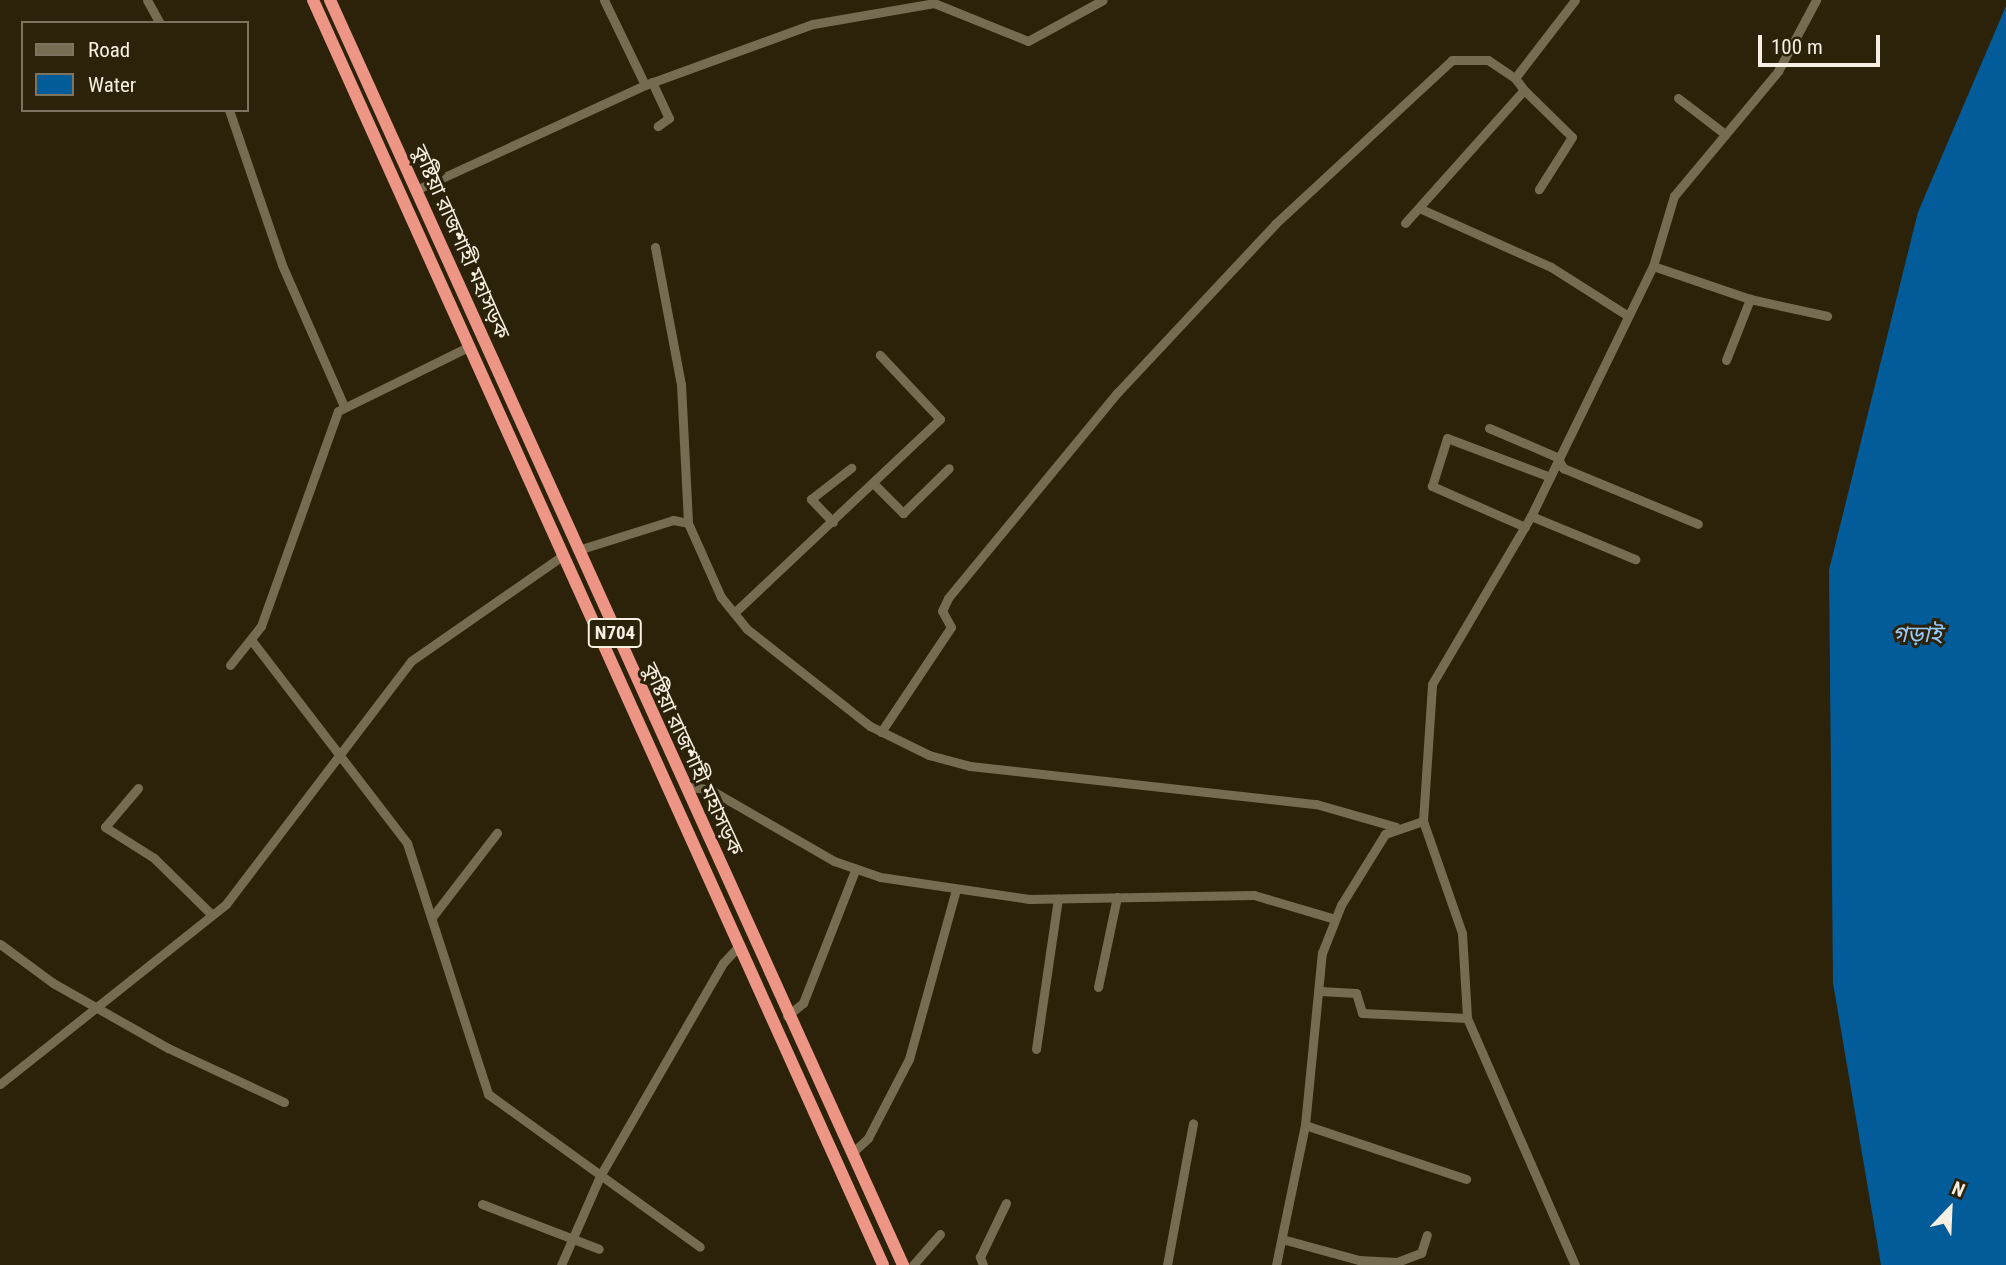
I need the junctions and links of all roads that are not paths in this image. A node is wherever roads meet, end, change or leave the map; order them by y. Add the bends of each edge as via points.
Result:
1 (147, 0) edge
2 (313, 0) edge
3 (330, 0) edge
4 (604, 0) edge
5 (1103, 0) edge
6 (1575, 0) edge
7 (1816, 0) edge
8 (159, 21) edge
9 (1515, 78) junction
10 (648, 84) junction
11 (1524, 90) junction
12 (1678, 98) dead end
13 (230, 112) edge
14 (658, 126) dead end
15 (1726, 134) junction
16 (390, 135) junction
17 (378, 142) junction
18 (418, 189) junction
19 (1539, 189) dead end
20 (1419, 208) junction
21 (1405, 223) dead end
22 (655, 247) dead end
23 (1653, 266) junction
24 (1750, 299) junction
25 (1625, 314) junction
26 (1827, 316) dead end
27 (470, 346) junction
28 (880, 355) dead end
29 (1726, 360) dead end
30 (344, 406) junction
31 (1489, 428) dead end
32 (1557, 457) junction
33 (851, 468) dead end
34 (949, 468) dead end
35 (1550, 477) junction
36 (876, 485) junction
37 (560, 514) junction
38 (1531, 516) junction
39 (547, 521) junction
40 (833, 522) junction
41 (688, 523) junction
42 (1698, 524) dead end
43 (1525, 527) junction
44 (578, 550) junction
45 (562, 556) junction
46 (1635, 559) dead end
47 (734, 613) junction
48 (252, 641) junction
49 (230, 665) dead end
50 (881, 732) junction
51 (341, 753) junction
52 (687, 787) junction
53 (138, 788) dead end
54 (1423, 821) junction
55 (1396, 828) junction
56 (497, 833) dead end
57 (855, 870) junction
58 (956, 889) junction
59 (1118, 897) junction
60 (1058, 899) junction
61 (211, 914) junction
62 (433, 916) junction
63 (1335, 919) junction
64 (0, 944) edge
65 (738, 947) junction
66 (770, 978) junction
67 (755, 984) junction
68 (1098, 987) dead end
69 (1320, 990) junction
70 (95, 1006) junction
71 (787, 1016) junction
72 (1466, 1018) junction
73 (1036, 1049) dead end
74 (0, 1084) edge
75 (284, 1102) dead end
76 (1193, 1123) dead end
77 (1305, 1125) junction
78 (851, 1154) junction
79 (600, 1176) junction
80 (1465, 1179) dead end
81 (1006, 1203) dead end
82 (482, 1204) dead end
83 (940, 1234) dead end
84 (1427, 1236) dead end
85 (571, 1238) junction
86 (1282, 1239) junction
87 (700, 1247) dead end
88 (599, 1249) dead end
89 (561, 1265) edge
90 (883, 1265) edge
91 (903, 1265) edge
92 (913, 1265) edge
93 (983, 1265) edge
94 (1167, 1265) edge
95 (1276, 1265) edge
96 (1575, 1265) edge

1 - 8 street
2 - 17 highway, কুষ্টিয়া রাজশাহী মহাসড়ক / N704
3 - 16 highway, কুষ্টিয়া রাজশাহী মহাসড়ক / N704
4 - 10 street
5 - 10 street via 1028,41 934,3 890,6 813,24
6 - 9 street
7 - 15 street via 1778,71
9 - 11 street
9 - 50 street via 1488,60 1452,60 1275,224 1118,392 947,598 942,611 951,627
10 - 14 street via 669,118
10 - 18 street
11 - 19 street via 1572,137
11 - 20 street
12 - 15 street
13 - 30 street via 282,265
15 - 23 street via 1674,196
16 - 17 highway
16 - 18 highway, কুষ্টিয়া রাজশাহী মহাসড়ক / N704
17 - 27 highway, কুষ্টিয়া রাজশাহী মহাসড়ক / N704
18 - 37 highway, কুষ্টিয়া রাজশাহী মহাসড়ক / N704
20 - 21 street
20 - 25 street via 1551,267
22 - 41 street via 681,384
23 - 24 street
23 - 25 street
24 - 26 street
24 - 29 street
25 - 32 street
27 - 30 street
27 - 39 highway, কুষ্টিয়া রাজশাহী মহাসড়ক / N704
28 - 36 street via 940,419
30 - 48 street via 335,415
31 - 32 street
32 - 35 street
32 - 42 street via 1563,468
33 - 40 street via 811,499
34 - 36 street via 903,513
35 - 38 street
35 - 43 street via 1447,438 1432,486
36 - 40 street
37 - 39 highway
37 - 44 highway, কুষ্টিয়া রাজশাহী মহাসড়ক / N704
38 - 43 street
38 - 46 street
39 - 45 highway, কুষ্টিয়া রাজশাহী মহাসড়ক / N704
40 - 47 street
41 - 44 street via 673,520
41 - 47 street
43 - 54 street via 1432,684
44 - 52 highway, কুষ্টিয়া রাজশাহী মহাসড়ক / N704
45 - 51 street via 434,641 388,689
45 - 65 highway, কুষ্টিয়া রাজশাহী মহাসড়ক / N704
47 - 50 street via 785,662
48 - 49 street
48 - 51 street
50 - 55 street via 970,766 1316,804
51 - 61 street via 266,857
51 - 62 street via 407,843
52 - 57 street via 709,789 743,805
52 - 66 highway, কুষ্টিয়া রাজশাহী মহাসড়ক / N704
53 - 61 street via 104,827 155,859
54 - 55 street
54 - 72 street via 1462,933
55 - 63 street via 1378,843
56 - 62 street
57 - 58 street
57 - 71 street via 803,1003
58 - 60 street
58 - 78 street via 909,1059 868,1138
59 - 60 street
59 - 63 street via 1254,895
59 - 68 street
60 - 73 street
61 - 70 street
62 - 79 street via 488,1094
63 - 69 street via 1322,953
64 - 70 street
65 - 67 highway, কুষ্টিয়া রাজশাহী মহাসড়ক / N704
65 - 79 street via 723,963
66 - 67 highway
66 - 71 highway, কুষ্টিয়া রাজশাহী মহাসড়ক / N704
67 - 90 highway, কুষ্টিয়া রাজশাহী মহাসড়ক / N704
69 - 72 street via 1356,993 1362,1013
69 - 77 street
70 - 74 street
70 - 75 street via 187,1059
71 - 78 highway, কুষ্টিয়া রাজশাহী মহাসড়ক / N704
72 - 96 street
76 - 94 street
77 - 80 street
77 - 86 street
78 - 91 highway, কুষ্টিয়া রাজশাহী মহাসড়ক / N704
79 - 85 street
79 - 87 street
81 - 93 street via 980,1257
82 - 85 street
83 - 92 street
84 - 86 street via 1421,1253 1397,1262 1359,1260
85 - 88 street
85 - 89 street
86 - 95 street

